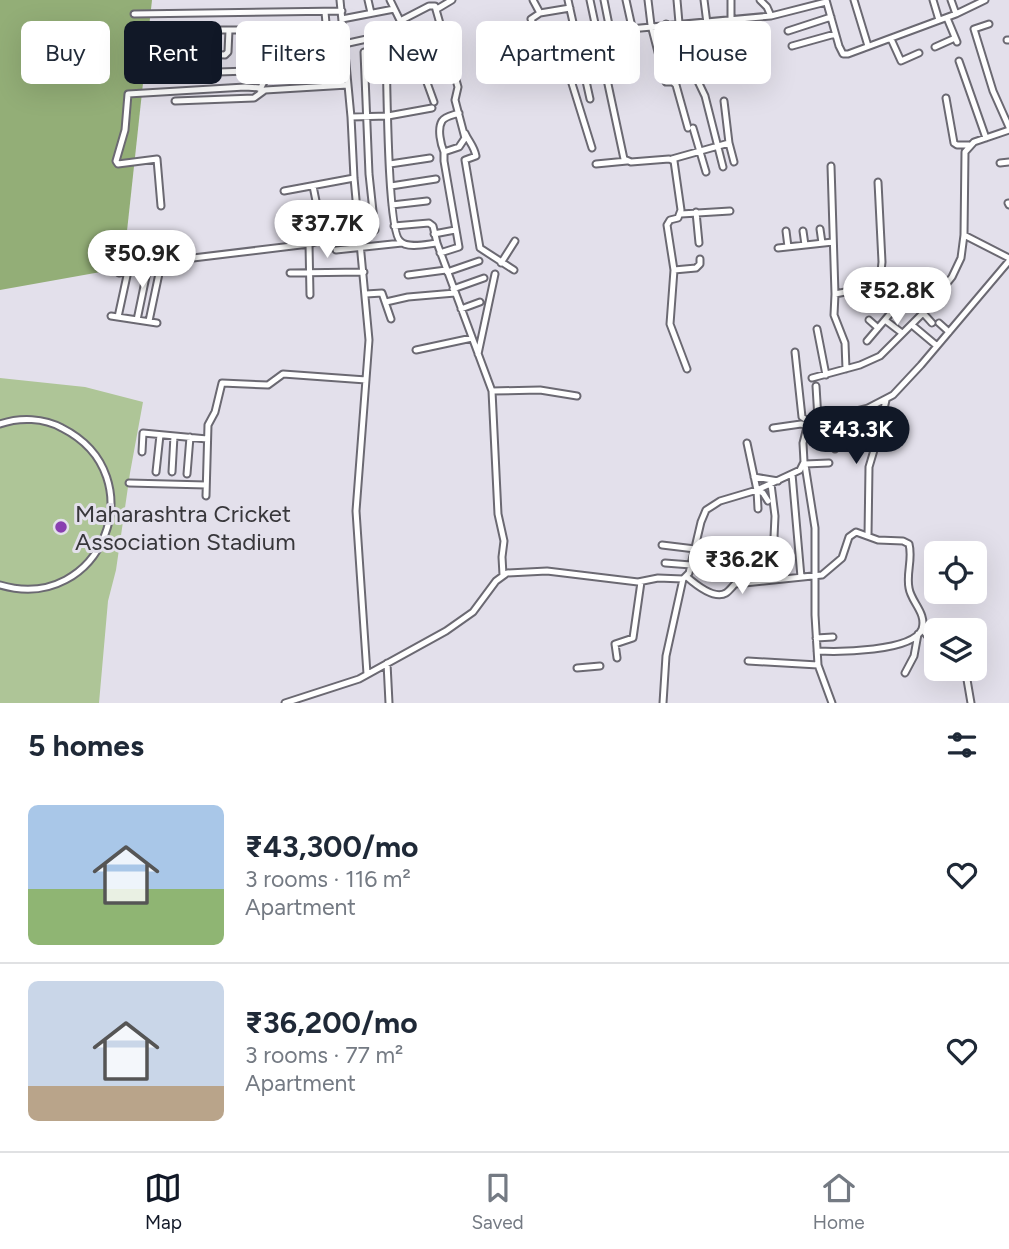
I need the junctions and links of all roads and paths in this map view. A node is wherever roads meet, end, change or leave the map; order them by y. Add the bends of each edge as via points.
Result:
1 (349, 0) edge
2 (368, 0) edge
3 (390, 0) edge
4 (421, 0) edge
5 (452, 0) edge
6 (533, 0) edge
7 (568, 0) edge
8 (590, 0) edge
9 (604, 0) edge
10 (626, 0) edge
11 (648, 0) edge
12 (677, 0) edge
13 (704, 0) edge
14 (731, 0) edge
15 (760, 0) edge
16 (854, 0) edge
17 (933, 0) edge
18 (951, 0) edge
19 (985, 0) edge
20 (826, 1) edge
21 (341, 2) edge
22 (426, 8) junction
23 (570, 8) junction
24 (394, 9) junction
25 (437, 9) junction
26 (342, 11) junction
27 (326, 12) junction
28 (197, 13) junction
29 (370, 13) junction
30 (540, 13) junction
31 (134, 14) dead end
32 (956, 14) junction
33 (771, 16) junction
34 (831, 17) junction
35 (947, 18) junction
36 (342, 19) joint
37 (731, 19) junction
38 (707, 20) junction
39 (939, 20) junction
40 (197, 21) edge
41 (326, 21) edge
42 (400, 21) joint
43 (532, 21) edge
44 (573, 21) edge
45 (595, 21) edge
46 (608, 21) edge
47 (631, 21) edge
48 (679, 21) edge
49 (698, 21) edge
50 (989, 24) dead end
51 (651, 25) junction
52 (654, 25) edge
53 (640, 26) edge
54 (222, 30) edge
55 (229, 30) junction
56 (236, 30) edge
57 (788, 31) dead end
58 (835, 34) junction
59 (891, 39) junction
60 (792, 46) dead end
61 (868, 46) junction
62 (935, 47) dead end
63 (919, 53) dead end
64 (222, 55) edge
65 (959, 61) dead end
66 (263, 84) edge
67 (366, 84) edge
68 (387, 84) edge
69 (426, 84) edge
70 (572, 84) edge
71 (587, 84) edge
72 (608, 84) edge
73 (700, 84) edge
74 (348, 85) joint
75 (260, 91) junction
76 (946, 98) dead end
77 (590, 99) dead end
78 (175, 101) dead end
79 (724, 101) dead end
80 (459, 113) junction
81 (368, 116) junction
82 (388, 116) junction
83 (695, 116) dead end
84 (351, 117) junction
85 (685, 118) junction
86 (1009, 128) edge
87 (465, 134) junction
88 (986, 138) junction
89 (729, 143) junction
90 (969, 145) junction
91 (718, 146) junction
92 (592, 148) dead end
93 (700, 151) junction
94 (444, 152) junction
95 (430, 158) dead end
96 (672, 159) junction
97 (627, 161) junction
98 (734, 162) dead end
99 (1009, 162) edge
100 (1000, 163) dead end
101 (390, 164) junction
102 (596, 164) dead end
103 (831, 166) dead end
104 (723, 167) dead end
105 (706, 172) dead end
106 (354, 178) junction
107 (436, 179) dead end
108 (878, 182) dead end
109 (313, 186) junction
110 (391, 186) junction
111 (284, 191) dead end
112 (427, 201) dead end
113 (356, 204) junction
114 (392, 205) junction
115 (161, 206) dead end
116 (318, 211) junction
117 (730, 211) dead end
118 (696, 212) junction
119 (681, 214) junction
120 (288, 217) dead end
121 (394, 226) junction
122 (359, 227) junction
123 (820, 229) dead end
124 (374, 230) dead end
125 (455, 230) junction
126 (786, 231) dead end
127 (803, 231) dead end
128 (323, 232) junction
129 (434, 234) junction
130 (964, 235) junction
131 (289, 238) dead end
132 (514, 241) dead end
133 (832, 242) junction
134 (402, 243) junction
135 (436, 243) junction
136 (699, 243) dead end
137 (822, 243) junction
138 (309, 244) junction
139 (805, 245) junction
140 (788, 247) junction
141 (362, 248) junction
142 (778, 248) dead end
143 (336, 250) dead end
144 (440, 253) junction
145 (700, 259) dead end
146 (1009, 260) edge
147 (479, 261) dead end
148 (501, 263) junction
149 (161, 264) junction
150 (148, 267) junction
151 (674, 270) junction
152 (128, 271) junction
153 (447, 271) junction
154 (514, 271) dead end
155 (364, 272) junction
156 (119, 273) dead end
157 (290, 273) dead end
158 (311, 273) junction
159 (495, 274) dead end
160 (408, 275) dead end
161 (484, 278) dead end
162 (454, 291) junction
163 (366, 294) junction
164 (835, 294) junction
165 (310, 295) dead end
166 (906, 295) dead end
167 (386, 302) junction
168 (480, 302) dead end
169 (461, 309) junction
170 (923, 313) junction
171 (391, 319) dead end
172 (137, 320) junction
173 (869, 320) dead end
174 (885, 320) junction
175 (149, 321) junction
176 (157, 323) dead end
177 (912, 325) junction
178 (878, 328) junction
179 (817, 329) dead end
180 (948, 332) junction
181 (902, 333) junction
182 (472, 338) junction
183 (867, 341) dead end
184 (937, 346) junction
185 (416, 350) dead end
186 (795, 352) dead end
187 (478, 354) junction
188 (687, 369) dead end
189 (846, 369) junction
190 (826, 375) junction
191 (812, 378) dead end
192 (366, 380) junction
193 (816, 386) dead end
194 (492, 391) junction
195 (577, 396) dead end
196 (886, 400) junction
197 (835, 415) junction
198 (818, 419) junction
199 (0, 424) edge
200 (810, 425) junction
201 (773, 428) dead end
202 (160, 435) junction
203 (174, 436) junction
204 (190, 437) junction
205 (208, 439) junction
206 (747, 443) dead end
207 (835, 449) dead end
208 (142, 452) dead end
209 (804, 463) junction
210 (830, 463) dead end
211 (156, 472) dead end
212 (172, 472) dead end
213 (187, 474) dead end
214 (792, 474) junction
215 (754, 477) junction
216 (778, 481) junction
217 (129, 483) dead end
218 (771, 484) junction
219 (206, 485) junction
220 (757, 490) junction
221 (206, 496) dead end
222 (768, 501) dead end
223 (758, 509) dead end
224 (868, 536) junction
225 (662, 545) dead end
226 (695, 549) junction
227 (741, 549) dead end
228 (665, 563) dead end
229 (691, 565) junction
230 (503, 575) junction
231 (816, 576) junction
232 (685, 578) junction
233 (801, 578) junction
234 (772, 580) junction
235 (641, 582) junction
236 (0, 585) edge
237 (920, 631) junction
238 (924, 635) edge
239 (833, 637) dead end
240 (816, 638) junction
241 (817, 652) junction
242 (617, 658) dead end
243 (748, 661) dead end
244 (387, 663) junction
245 (818, 665) junction
246 (600, 666) dead end
247 (577, 668) dead end
248 (905, 673) dead end
249 (367, 674) junction
250 (967, 681) edge
251 (285, 703) edge
252 (389, 703) edge
253 (663, 703) edge
254 (832, 703) edge
255 (971, 703) edge

1 - 21 street
2 - 29 street
3 - 24 street
4 - 22 street
5 - 25 street
6 - 30 street
7 - 23 street
8 - 45 street
9 - 46 street
10 - 47 street
11 - 51 street
12 - 48 street
13 - 38 street
14 - 37 street
15 - 33 street
16 - 61 street
17 - 39 street
18 - 32 street
19 - 32 street
20 - 33 street
20 - 34 street
21 - 26 street
22 - 25 street via 432,5
22 - 42 street
23 - 30 street
23 - 44 street
24 - 29 street
24 - 42 street
25 - 80 street via 458,87
26 - 27 street
26 - 36 street
27 - 28 street
27 - 41 street
28 - 31 street
28 - 40 street
29 - 36 street
30 - 43 street
32 - 35 street
33 - 37 street
34 - 57 street
34 - 58 street
35 - 39 street
35 - 62 street via 956,40
37 - 38 street
38 - 49 street
39 - 59 street
50 - 86 street via 974,29
51 - 52 street
51 - 53 street
51 - 85 street via 666,82 676,83
54 - 55 street
55 - 56 street
55 - 64 street via 228,52
58 - 60 street
58 - 61 street via 843,54
59 - 61 street
59 - 63 street via 901,61
65 - 88 street
66 - 75 street
67 - 81 street
68 - 82 street
69 - 82 street via 433,105
70 - 92 street
71 - 77 street
72 - 97 street
73 - 91 street
74 - 75 street
74 - 84 street
75 - 78 street via 254,98
75 - 115 street via 244,87 128,94 116,161 158,159
76 - 90 street via 954,143
79 - 89 street
80 - 87 street
80 - 94 street via 441,124
81 - 82 street
81 - 84 street
81 - 124 street
82 - 101 street
83 - 85 street
84 - 106 street
85 - 93 street
86 - 88 street
87 - 94 street via 458,148
87 - 148 street via 476,156 466,160 478,244
88 - 90 street
89 - 91 street
89 - 98 street
90 - 130 street via 963,182
91 - 93 street
91 - 104 street
93 - 96 street
93 - 105 street
94 - 125 street
95 - 101 street
96 - 97 street
96 - 119 street
97 - 102 street
99 - 100 street
101 - 110 street
103 - 133 street
106 - 109 street
106 - 113 street
107 - 110 street
108 - 164 street via 880,281
109 - 111 street
109 - 116 street
110 - 114 street
112 - 114 street
113 - 116 street
113 - 122 street
114 - 121 street
116 - 120 street
117 - 118 street
118 - 119 street
118 - 136 street
119 - 151 street via 667,225
121 - 129 street via 429,223
121 - 134 street
122 - 128 street
122 - 141 street
123 - 137 street
125 - 129 street
125 - 144 street via 459,247
126 - 140 street
127 - 139 street
128 - 131 street
128 - 138 street via 318,241
129 - 135 street
130 - 146 street
130 - 170 street via 958,267
132 - 148 street
133 - 137 street
133 - 164 street
134 - 135 street
134 - 141 street
135 - 144 street
137 - 139 street
138 - 149 street
138 - 158 street
139 - 140 street
140 - 142 street
141 - 143 street
141 - 155 street
144 - 153 street
145 - 151 street via 696,268
146 - 180 street
147 - 153 street
148 - 154 street
149 - 150 street
149 - 175 street
150 - 152 street
150 - 172 street
151 - 188 street via 670,324
152 - 156 street
152 - 172 street via 114,316
153 - 160 street
153 - 162 street
155 - 158 street
155 - 163 street
157 - 158 street
158 - 165 street
159 - 187 street
161 - 162 street
162 - 167 street
162 - 169 street
163 - 167 street via 380,292
163 - 192 street
164 - 189 street via 834,315 845,343
166 - 174 street
167 - 171 street
168 - 169 street
169 - 182 street
170 - 177 street
170 - 180 street
172 - 175 street
173 - 178 street
174 - 178 street
174 - 181 street
175 - 176 street
177 - 181 street
177 - 184 street
178 - 183 street
179 - 190 street
180 - 184 street
181 - 189 street via 880,356
182 - 185 street
182 - 187 street
184 - 196 street
186 - 200 street via 802,417
187 - 194 street
189 - 190 street
190 - 191 street
192 - 205 street via 283,374 268,385 224,382 209,422
192 - 249 street via 356,511
193 - 198 street
194 - 195 street via 540,390
194 - 230 street
196 - 197 street
196 - 224 street via 869,467
197 - 198 street
197 - 207 street
198 - 200 street
199 - 236 street via 41,421 74,434 99,460 109,484 111,511 102,545 78,572 46,587 28,590
200 - 201 street
200 - 209 street via 803,443
202 - 203 street
202 - 208 street via 144,433
202 - 211 street
203 - 204 street
203 - 212 street
204 - 205 street
204 - 213 street
205 - 219 street
206 - 215 street
209 - 210 street
209 - 214 street
209 - 231 street via 814,513
214 - 216 street
214 - 233 street
215 - 216 street
215 - 220 street
216 - 218 street
217 - 219 street
218 - 220 street
218 - 234 street via 775,516
219 - 221 street
220 - 222 street
220 - 223 street
220 - 226 street via 706,509
224 - 231 street via 852,534 842,558
224 - 237 street via 909,544 908,587 921,613
225 - 226 street
226 - 227 street
226 - 229 street
228 - 229 street
229 - 232 street
230 - 235 street via 547,571
230 - 244 street via 468,616
231 - 233 street
231 - 240 street
232 - 234 street via 716,594 726,593 735,584
232 - 235 street
232 - 253 street via 666,656
233 - 234 street
235 - 242 street via 633,638 615,643
237 - 238 street
237 - 241 street via 897,644 872,650
237 - 248 street
239 - 240 street
240 - 241 street
241 - 245 street
243 - 245 street
244 - 249 street
244 - 252 street
245 - 254 street
246 - 247 street
249 - 251 street
250 - 255 street

